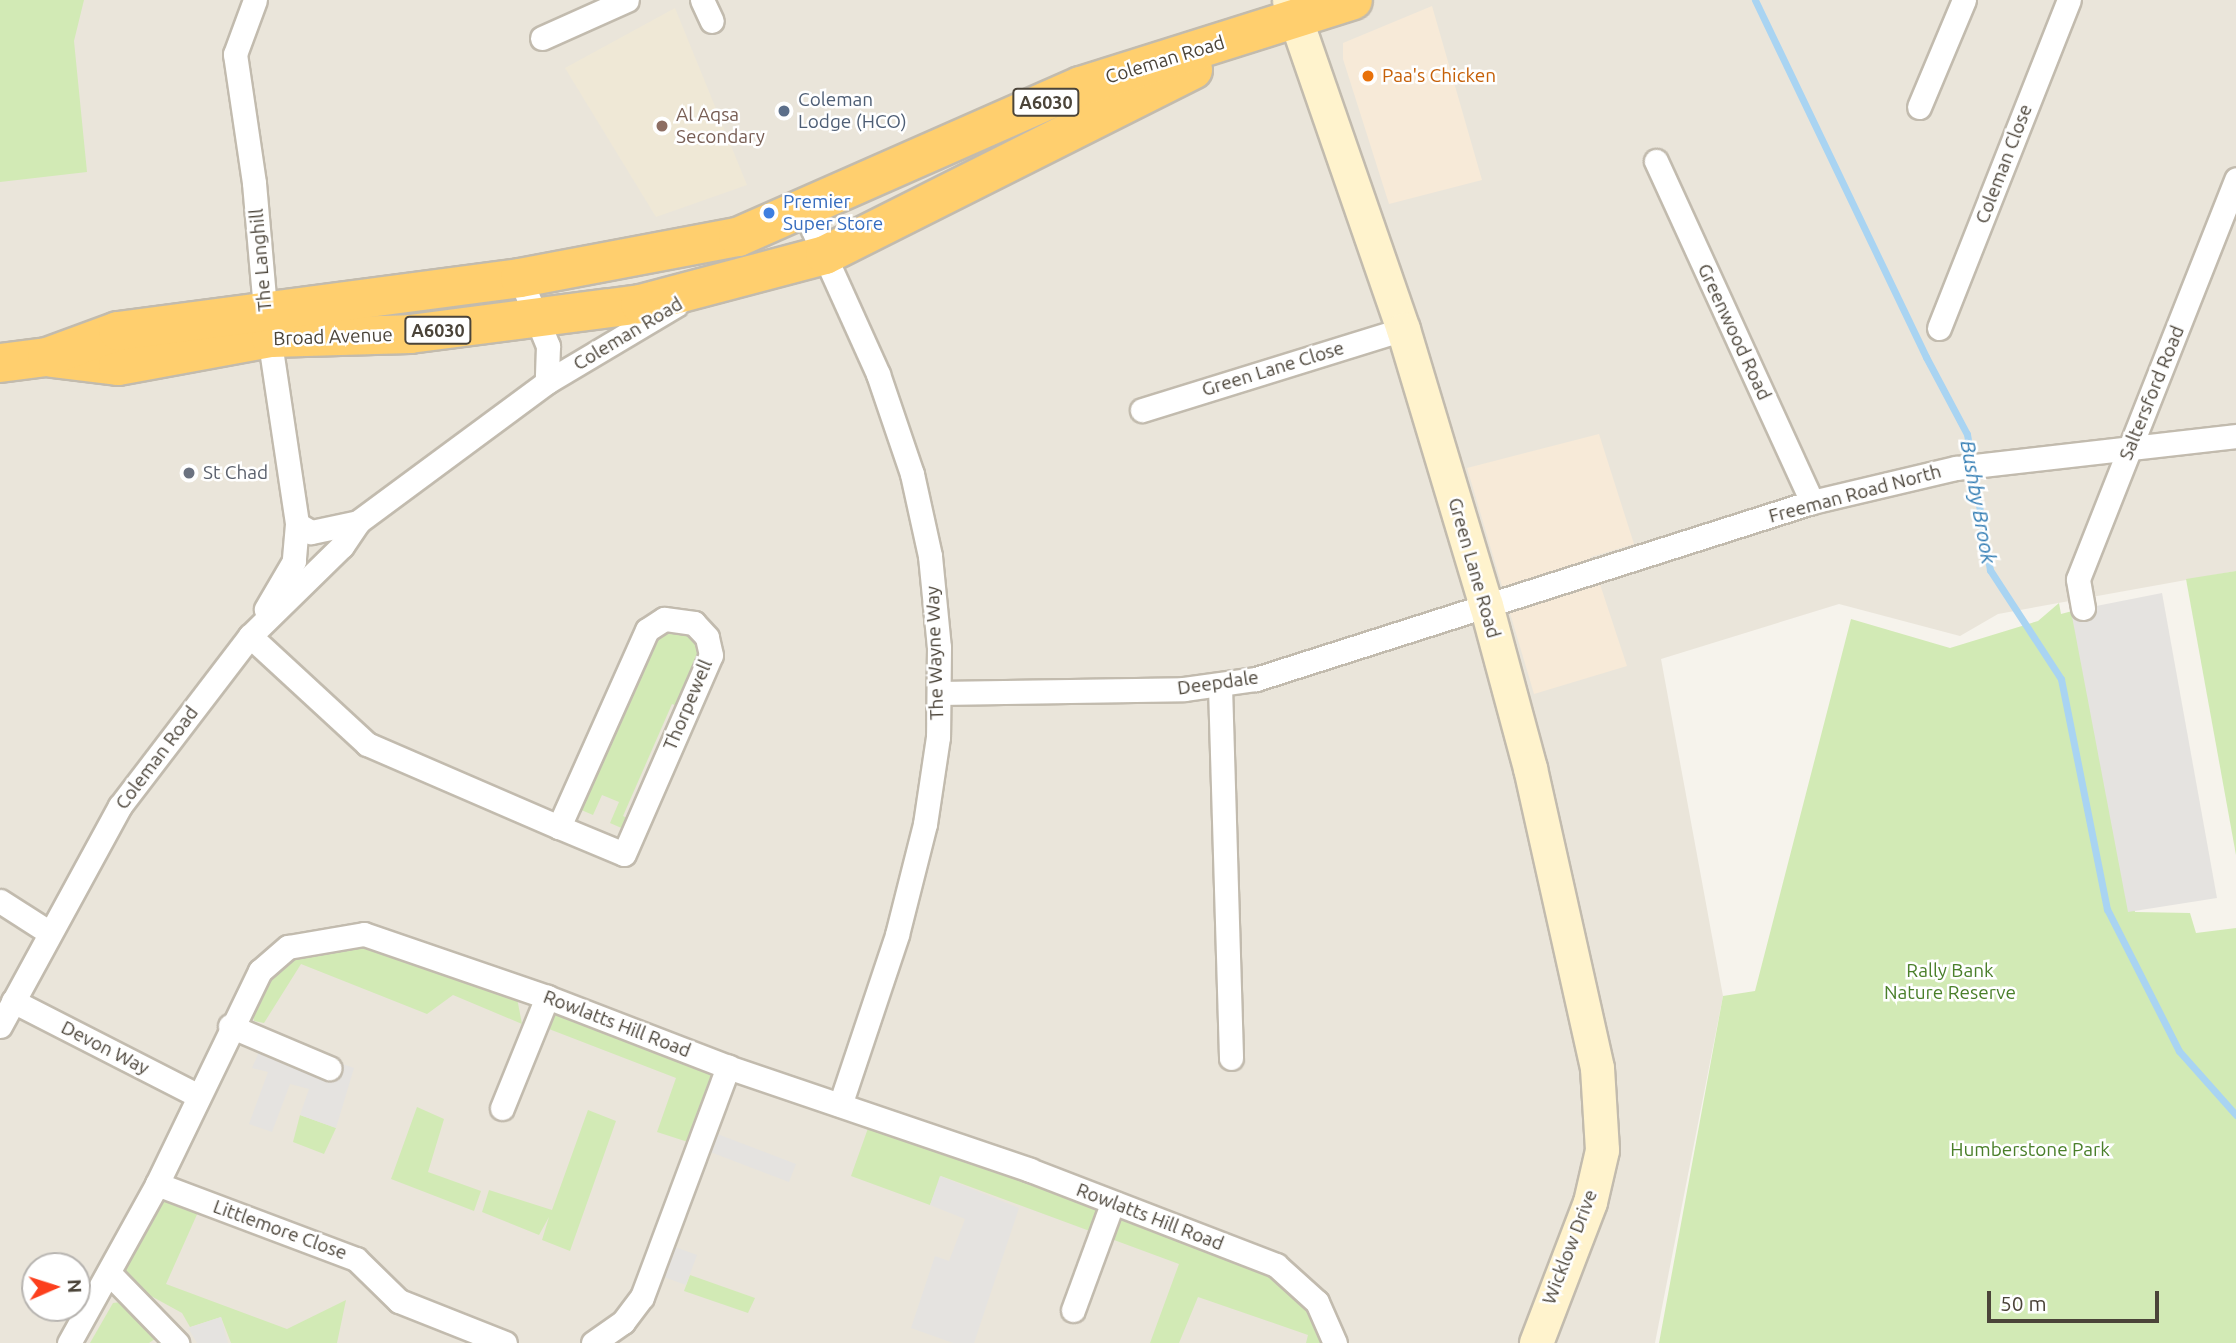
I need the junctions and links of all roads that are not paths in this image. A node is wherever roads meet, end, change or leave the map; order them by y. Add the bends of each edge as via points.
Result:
1 (255, 0) edge
2 (627, 0) edge
3 (702, 0) edge
4 (1353, 0) edge
5 (1964, 0) edge
6 (2068, 0) edge
7 (1294, 9) edge
8 (712, 21) dead end
9 (542, 38) dead end
10 (1919, 107) dead end
11 (1656, 161) dead end
12 (2236, 180) edge
13 (804, 210) junction
14 (2227, 225) edge
15 (825, 255) junction
16 (520, 278) junction
17 (709, 286) junction
18 (533, 318) junction
19 (268, 324) junction
20 (1403, 328) junction
21 (1939, 328) dead end
22 (0, 363) edge
23 (547, 382) junction
24 (1142, 410) dead end
25 (2236, 436) edge
26 (2130, 446) junction
27 (1812, 502) junction
28 (358, 522) junction
29 (297, 524) junction
30 (1486, 605) junction
31 (2083, 608) dead end
32 (250, 636) junction
33 (1220, 686) junction
34 (939, 693) junction
35 (559, 827) junction
36 (0, 901) edge
37 (50, 933) junction
38 (547, 997) junction
39 (13, 1001) junction
40 (0, 1026) edge
41 (230, 1026) junction
42 (1231, 1058) dead end
43 (727, 1067) junction
44 (329, 1068) dead end
45 (197, 1095) junction
46 (840, 1105) junction
47 (502, 1108) dead end
48 (1602, 1150) joint
49 (158, 1184) junction
50 (1112, 1204) junction
51 (109, 1273) junction
52 (1073, 1310) dead end
53 (69, 1343) edge
54 (177, 1343) edge
55 (505, 1343) edge
56 (593, 1343) edge
57 (1335, 1343) edge
58 (1536, 1343) edge

1 - 19 street, The Langhill via 235,54
2 - 9 street
3 - 8 street
4 - 7 highway, Coleman Road / A6030
5 - 10 street
6 - 21 street, Coleman Close
7 - 13 highway, Coleman Road / A6030 via 1081,86
7 - 15 highway, Coleman Road / A6030
7 - 20 street, Green Lane Road
11 - 27 street, Greenwood Road
12 - 14 street, Saltersford Road
13 - 15 street, The Wayne Way
13 - 16 highway, Broad Avenue / A6030 via 738,237
14 - 26 street, Saltersford Road
15 - 17 highway, Broad Avenue / A6030
15 - 34 street, The Wayne Way via 878,374 912,474 936,601
16 - 18 street, Coleman Road
16 - 19 highway, Broad Avenue / A6030
17 - 18 highway, Broad Avenue / A6030 via 640,304
17 - 23 street, Coleman Road
18 - 19 highway, Broad Avenue / A6030 via 410,334
18 - 23 street, Coleman Road via 548,346
19 - 22 highway, Broad Avenue / A6030 via 118,366 47,357
19 - 29 street, The Langhill
20 - 24 street, Green Lane Close
20 - 30 street, Green Lane Road
23 - 28 street, Coleman Road
25 - 26 street, Freeman Road North
26 - 27 street, Freeman Road North via 1956,468
26 - 31 street, Saltersford Road via 2078,579
27 - 30 street, Freeman Road North
28 - 29 street, Coleman Road via 311,532
28 - 32 street, Coleman Road via 342,547
29 - 32 street, The Langhill via 294,561
30 - 33 street, Deepdale via 1293,670
30 - 48 street, Green Lane Road via 1530,768 1597,1068
32 - 35 street, Thorpewell via 366,744
32 - 37 street, Coleman Road via 120,806
33 - 34 street, Deepdale
33 - 42 street
34 - 46 street, The Wayne Way via 933,781 915,867
35 - 35 street, Thorpewell via 647,630 664,619 694,623 706,637 710,655 624,854
36 - 37 street
37 - 39 street, Coleman Road
38 - 41 street, Rowlatts Hill Road via 364,934 288,947 260,971
38 - 43 street, Rowlatts Hill Road
38 - 47 street
39 - 40 street, Coleman Road
39 - 45 street, Devon Way
41 - 44 street
41 - 45 street, Rowlatts Hill Road
43 - 46 street, Rowlatts Hill Road
43 - 56 street via 660,1252 633,1310
45 - 49 street, Rowlatts Hill Road
46 - 50 street, Rowlatts Hill Road via 1030,1170
48 - 58 street, Wicklow Drive via 1590,1202
49 - 51 street, Rowlatts Hill Road
49 - 55 street, Littlemore Close via 356,1258 399,1301
50 - 52 street
50 - 57 street, Rowlatts Hill Road via 1276,1265 1317,1302
51 - 53 street, Rowlatts Hill Road
51 - 54 street

